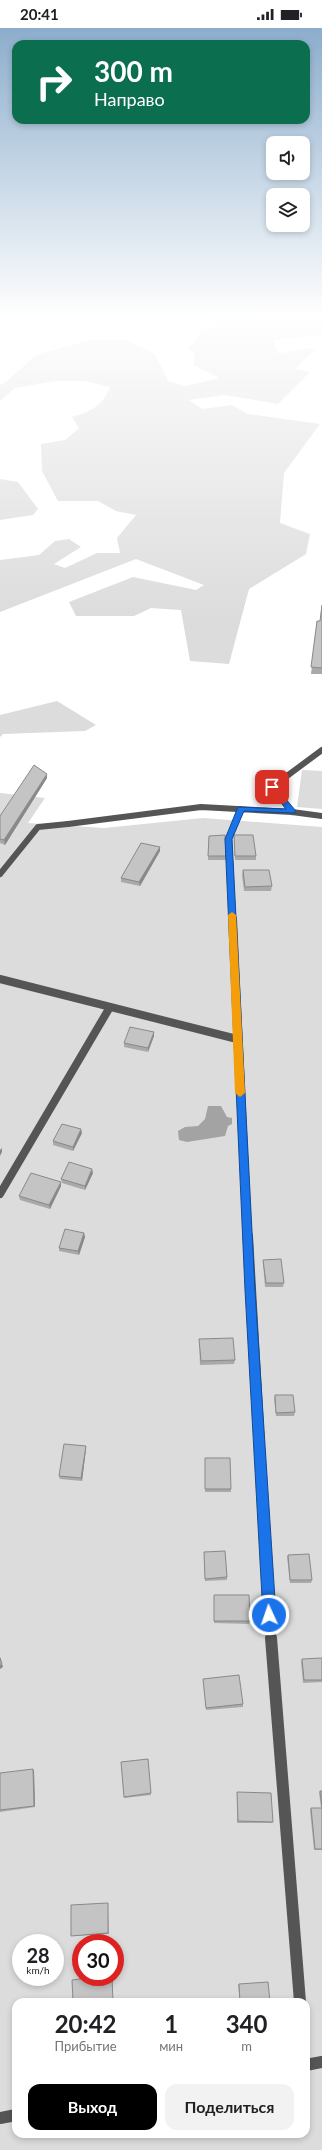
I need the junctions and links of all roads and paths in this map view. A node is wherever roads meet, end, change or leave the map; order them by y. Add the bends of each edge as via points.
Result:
1 (322, 750) edge
2 (241, 809) junction
3 (292, 812) junction
4 (322, 816) edge
5 (0, 874) edge
6 (0, 979) edge
7 (110, 1007) junction
8 (237, 1039) junction
9 (0, 1194) edge
10 (300, 1998) edge
11 (322, 2062) edge
12 (310, 2064) edge
13 (12, 2116) edge
14 (0, 2118) edge

1 - 3 street via 272,787
2 - 3 street
2 - 5 street via 201,807 38,827
2 - 8 street via 228,839
3 - 4 street
6 - 7 street
7 - 8 street
7 - 9 street
8 - 10 street via 272,1662
11 - 12 street
13 - 14 street

